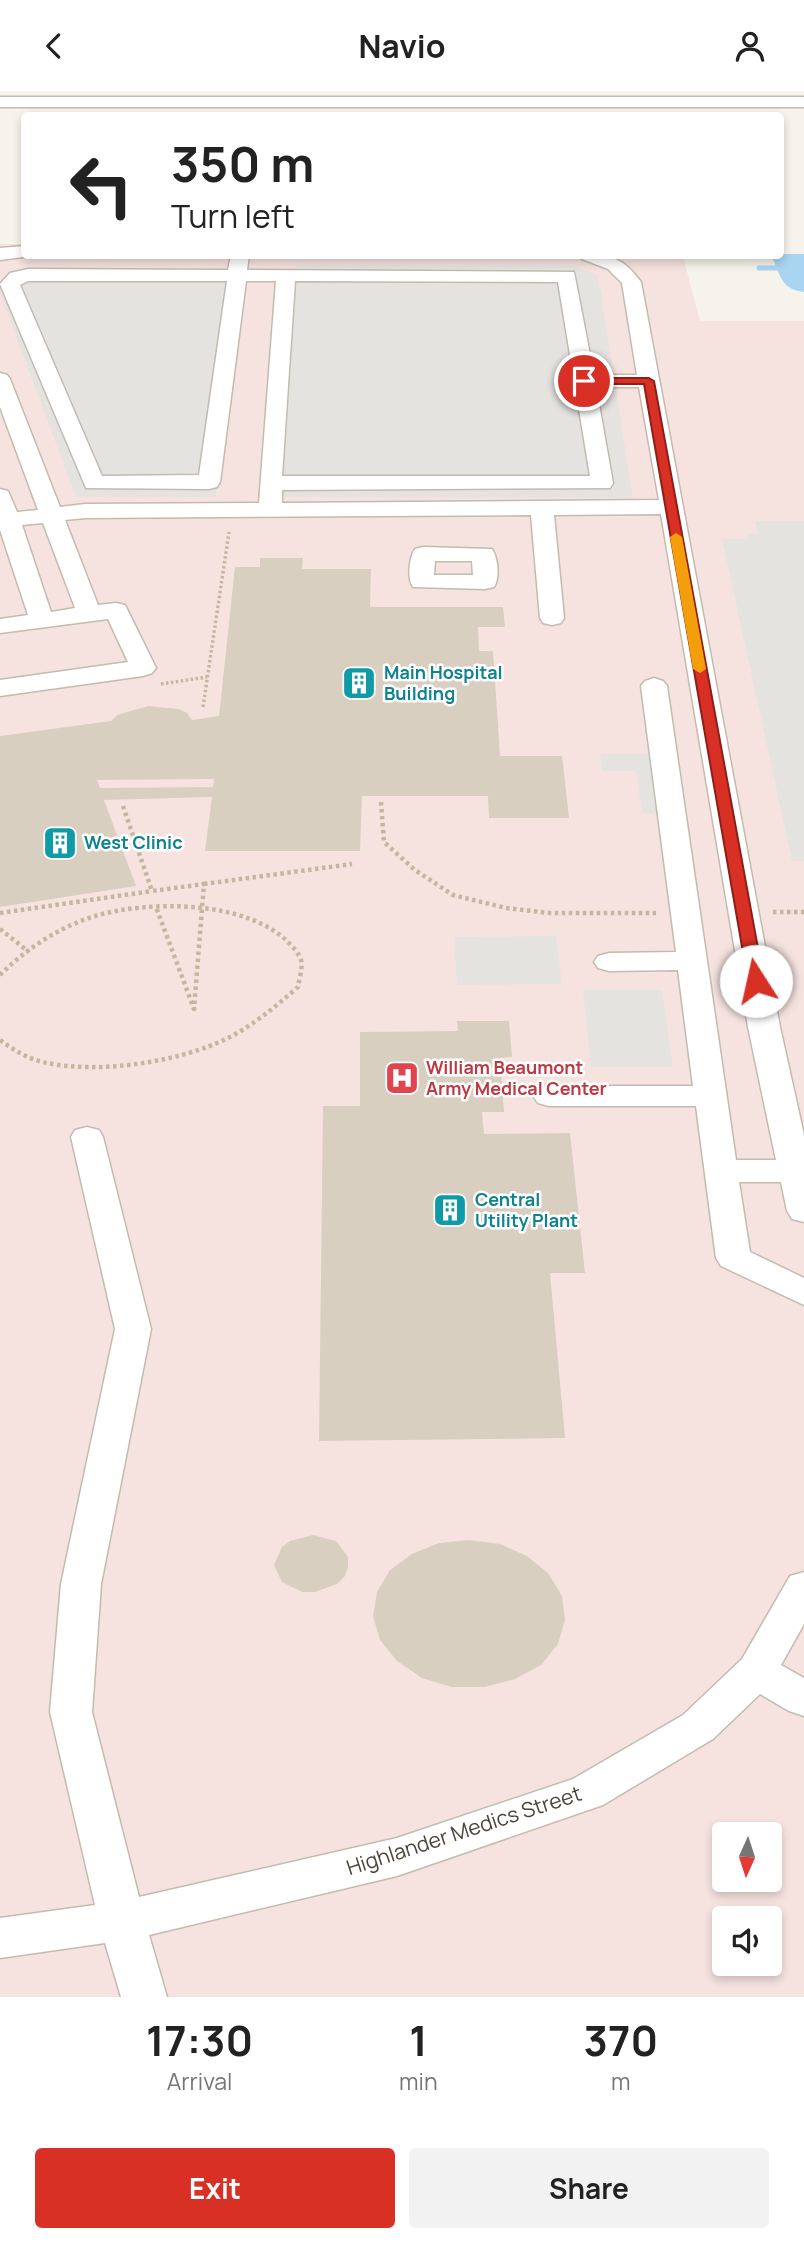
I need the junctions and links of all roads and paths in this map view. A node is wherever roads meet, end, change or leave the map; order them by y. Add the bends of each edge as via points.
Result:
1 (0, 101) edge
2 (804, 102) edge
3 (0, 115) edge
4 (21, 115) edge
5 (784, 115) edge
6 (804, 115) edge
7 (21, 252) edge
8 (0, 254) edge
9 (599, 259) edge
10 (238, 265) edge
11 (286, 275) junction
12 (584, 381) junction
13 (649, 381) junction
14 (53, 385) junction
15 (2, 387) edge
16 (270, 483) junction
17 (0, 496) edge
18 (453, 498) junction
19 (542, 507) junction
20 (671, 507) junction
21 (271, 509) junction
22 (52, 515) junction
23 (4, 521) edge
24 (452, 554) dead end
25 (89, 613) junction
26 (552, 618) dead end
27 (42, 620) junction
28 (0, 625) edge
29 (654, 686) dead end
30 (0, 688) edge
31 (381, 802) dead end
32 (123, 806) dead end
33 (352, 864) dead end
34 (204, 884) junction
35 (152, 891) junction
36 (156, 907) junction
37 (204, 909) junction
38 (744, 912) junction
39 (804, 912) edge
40 (0, 913) edge
41 (686, 913) junction
42 (0, 929) edge
43 (29, 952) junction
44 (693, 961) junction
45 (609, 962) dead end
46 (0, 975) edge
47 (0, 1040) edge
48 (549, 1096) dead end
49 (712, 1096) junction
50 (87, 1137) dead end
51 (723, 1171) junction
52 (795, 1171) junction
53 (804, 1211) edge
54 (804, 1293) edge
55 (804, 1587) edge
56 (757, 1671) junction
57 (804, 1699) edge
58 (122, 1921) junction
59 (0, 1938) edge
60 (144, 1997) edge

1 - 2 street
3 - 4 street
5 - 6 street
7 - 8 street
9 - 13 street via 615,265 631,282
10 - 11 street
10 - 14 street via 17,277 10,284
10 - 14 street via 209,482 94,483
11 - 12 street via 567,276
11 - 16 street
12 - 13 street
12 - 18 street via 602,483
13 - 20 street
14 - 15 street
15 - 22 street
16 - 18 street
16 - 21 street
17 - 23 street
18 - 19 street
18 - 21 street
18 - 24 street
19 - 20 street
19 - 26 street
20 - 38 street
21 - 22 street
22 - 23 street
22 - 25 street
23 - 27 street
25 - 27 street
25 - 30 street via 116,610 143,668
27 - 28 street
29 - 41 street
31 - 41 path via 384,842 453,895 549,913
32 - 35 path
33 - 34 path
34 - 35 path
34 - 37 path
35 - 40 path
36 - 37 path
36 - 37 path via 194,1009
36 - 43 path via 97,915 55,933
37 - 47 path via 254,918 287,937 301,959 298,987 260,1021 215,1044 154,1061 92,1067 47,1064 9,1050
38 - 39 path
38 - 52 street
41 - 44 street
42 - 43 path
43 - 46 path
44 - 45 street
44 - 49 street
48 - 49 street
49 - 51 street
50 - 58 street via 133,1329 81,1584 71,1712
51 - 52 street
51 - 54 street via 733,1258
52 - 53 street
55 - 56 street, Highlander Medics Street
56 - 57 street
56 - 58 street, Highlander Medics Street via 698,1727 588,1792 397,1857
58 - 59 street, Highlander Medics Street
58 - 60 street

